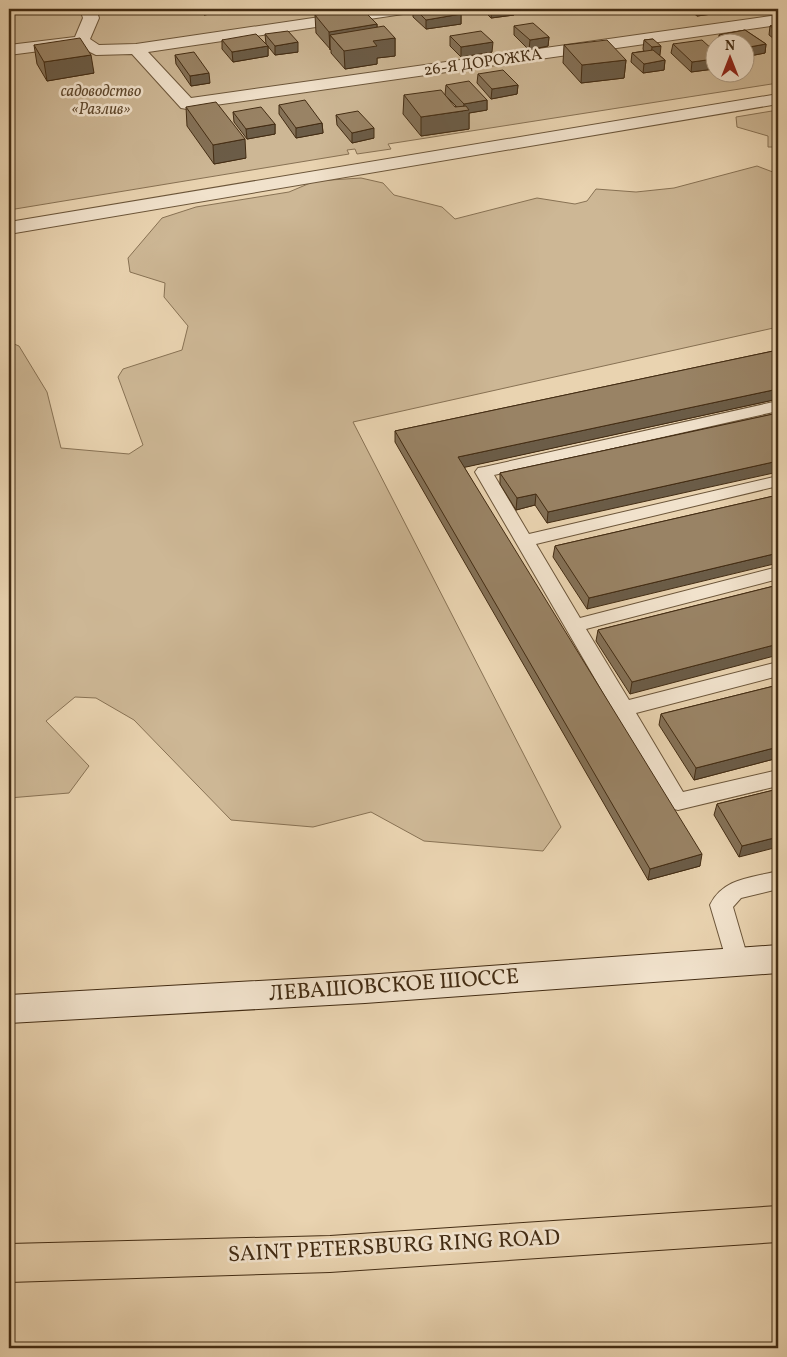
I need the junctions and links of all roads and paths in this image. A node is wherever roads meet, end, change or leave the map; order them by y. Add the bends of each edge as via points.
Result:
1 (88, 9) edge
2 (403, 9) edge
3 (778, 20) edge
4 (81, 41) junction
5 (136, 49) junction
6 (9, 50) edge
7 (778, 99) edge
8 (9, 228) edge
9 (778, 406) edge
10 (778, 481) edge
11 (524, 541) junction
12 (778, 573) edge
13 (574, 626) junction
14 (778, 669) edge
15 (623, 709) junction
16 (778, 778) edge
17 (778, 880) edge
18 (778, 959) edge
19 (737, 962) junction
20 (9, 1009) edge
21 (778, 1224) edge
22 (9, 1262) edge

1 - 4 street via 92,18
2 - 5 street
3 - 5 street, 26-Я ДОРОЖКА via 187,104
4 - 5 street via 96,50
4 - 6 street
7 - 8 street
9 - 11 lane via 484,472
10 - 11 lane
11 - 13 lane
12 - 13 lane
13 - 15 lane
14 - 15 lane
15 - 16 lane via 678,802
17 - 19 lane via 734,891 721,905
18 - 19 street, ЛЕВАШОВСКОЕ ШОССЕ
19 - 20 street, ЛЕВАШОВСКОЕ ШОССЕ via 365,989
21 - 22 highway, SAINT PETERSBURG RING ROAD via 330,1254

